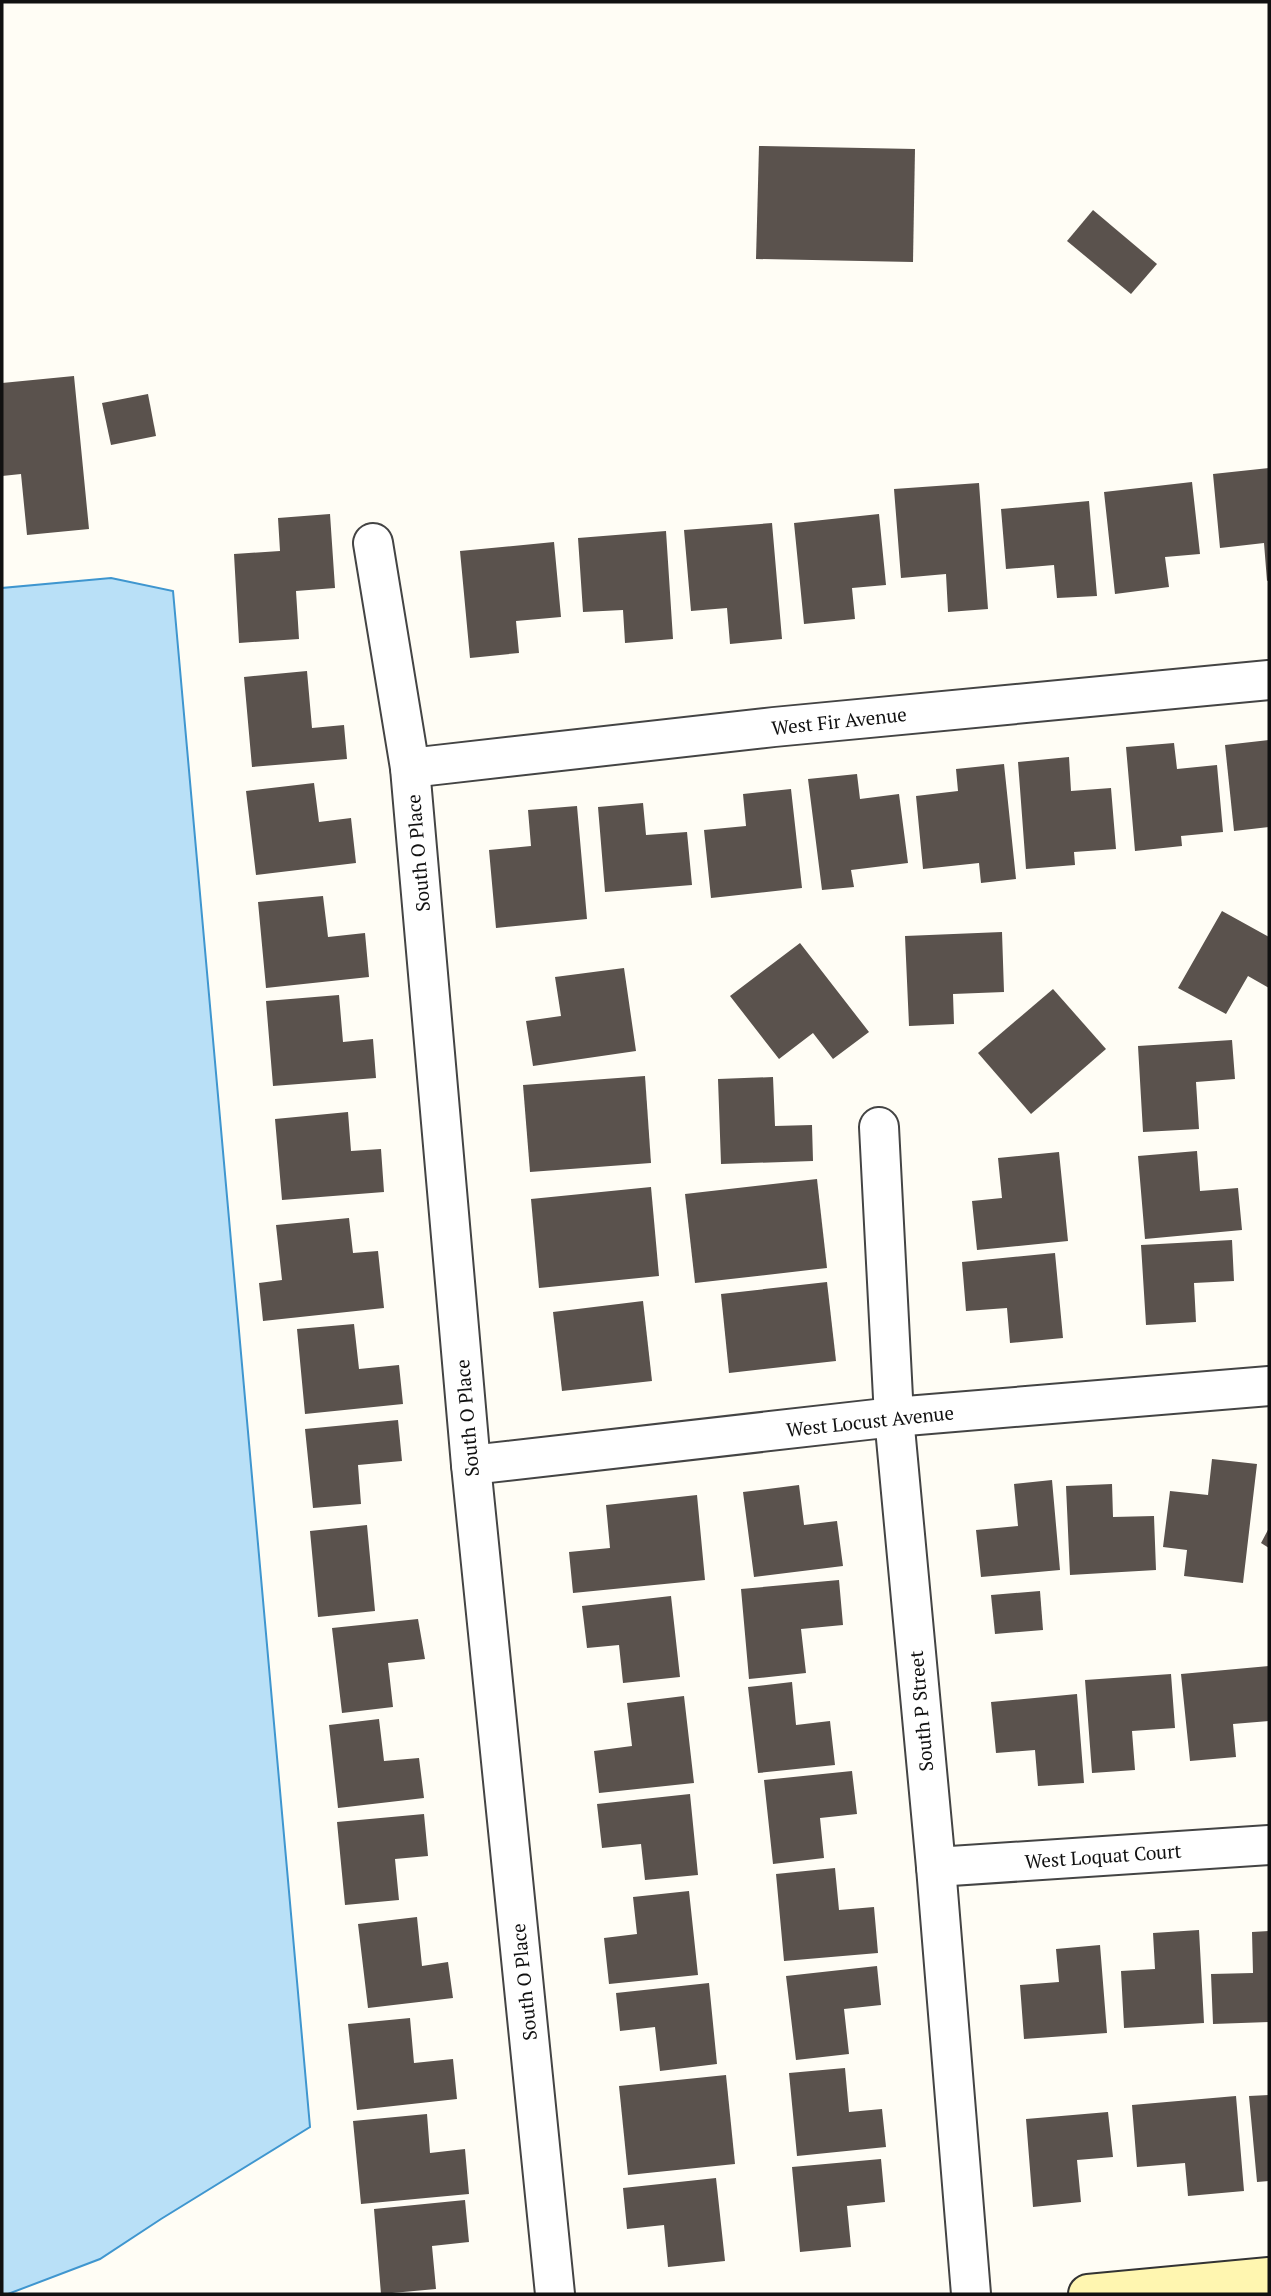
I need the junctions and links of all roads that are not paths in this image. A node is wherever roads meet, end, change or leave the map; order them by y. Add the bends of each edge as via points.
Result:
1 (373, 543) dead end
2 (1269, 680) edge
3 (410, 768) junction
4 (879, 1127) dead end
5 (1269, 1386) edge
6 (894, 1418) junction
7 (471, 1465) junction
8 (1269, 1845) edge
9 (936, 1867) junction
10 (1269, 2277) edge
11 (555, 2294) edge
12 (971, 2294) edge
13 (1088, 2294) edge

1 - 3 street, South O Place
2 - 3 street, West Fir Avenue via 774,727
3 - 7 street, South O Place
4 - 6 street, South P Street
5 - 6 street, West Locust Avenue
6 - 7 street, West Locust Avenue
6 - 9 street, South P Street
7 - 11 street, South O Place
8 - 9 street, West Loquat Court
9 - 12 street, South P Street
10 - 13 street

